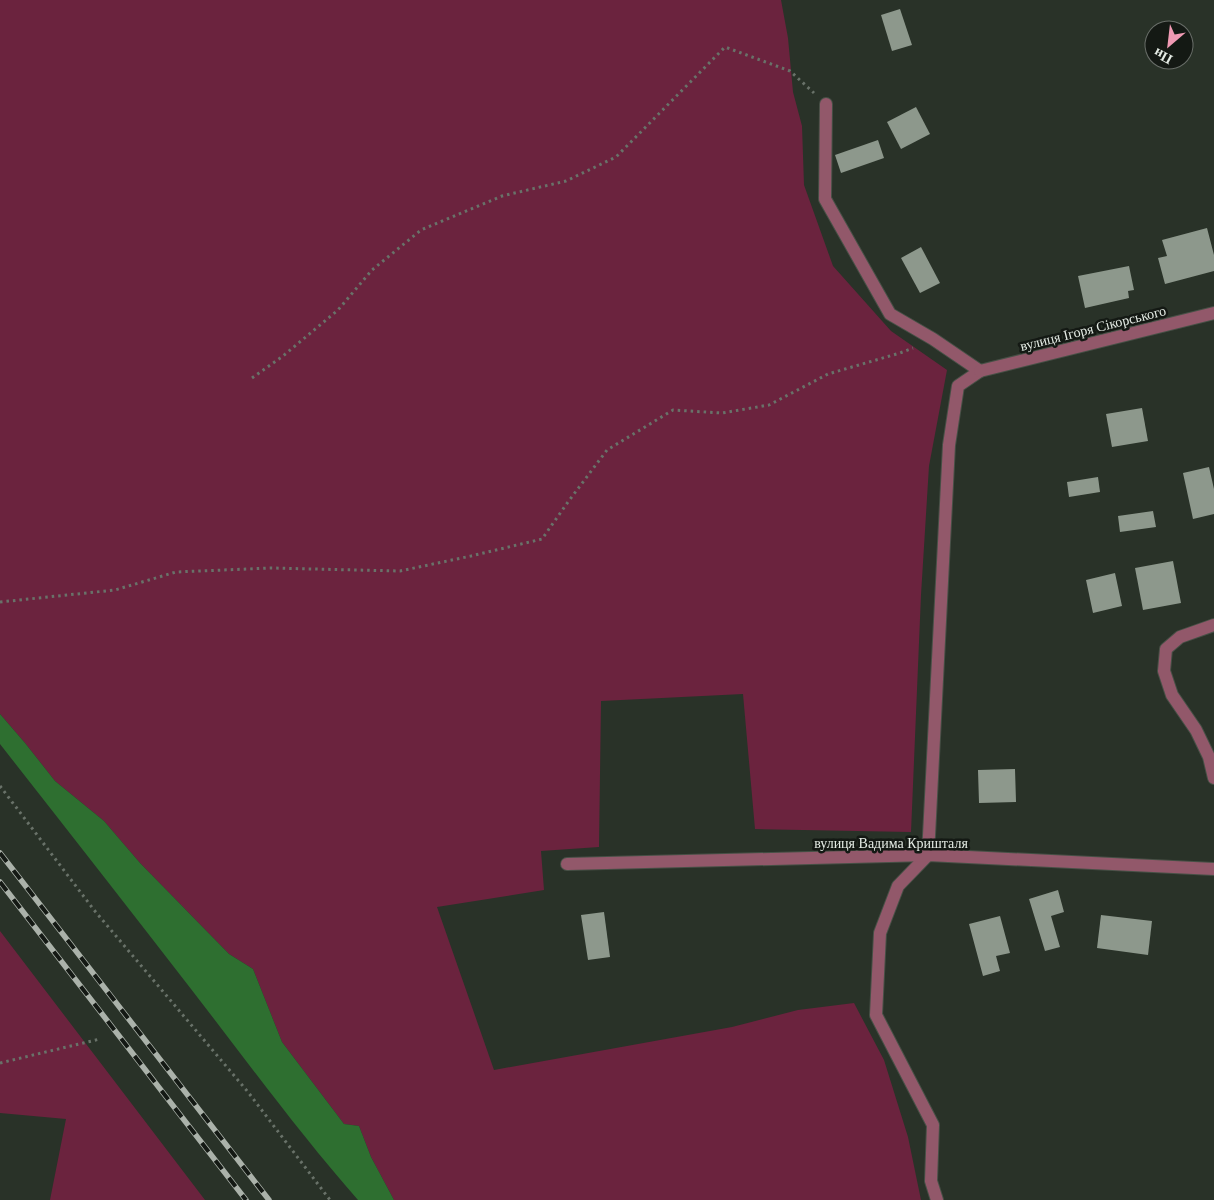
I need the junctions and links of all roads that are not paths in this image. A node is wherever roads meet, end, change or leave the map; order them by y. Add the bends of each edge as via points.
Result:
1 (826, 104) road end
2 (1214, 313) edge
3 (980, 371) junction
4 (1214, 626) edge
5 (1214, 778) edge
6 (928, 855) junction
7 (567, 864) dead end
8 (1214, 869) edge
9 (937, 1200) edge

1 - 3 street via 824,199 890,314
2 - 3 street, вулиця Ігоря Сікорського
3 - 6 street via 958,386 949,446
4 - 5 street via 1180,637 1166,649 1164,671 1172,695 1196,730
6 - 7 street, вулиця Вадима Кришталя
6 - 8 street, вулиця Вадима Кришталя
6 - 9 street via 898,886 880,933 876,1015 933,1124 931,1181

